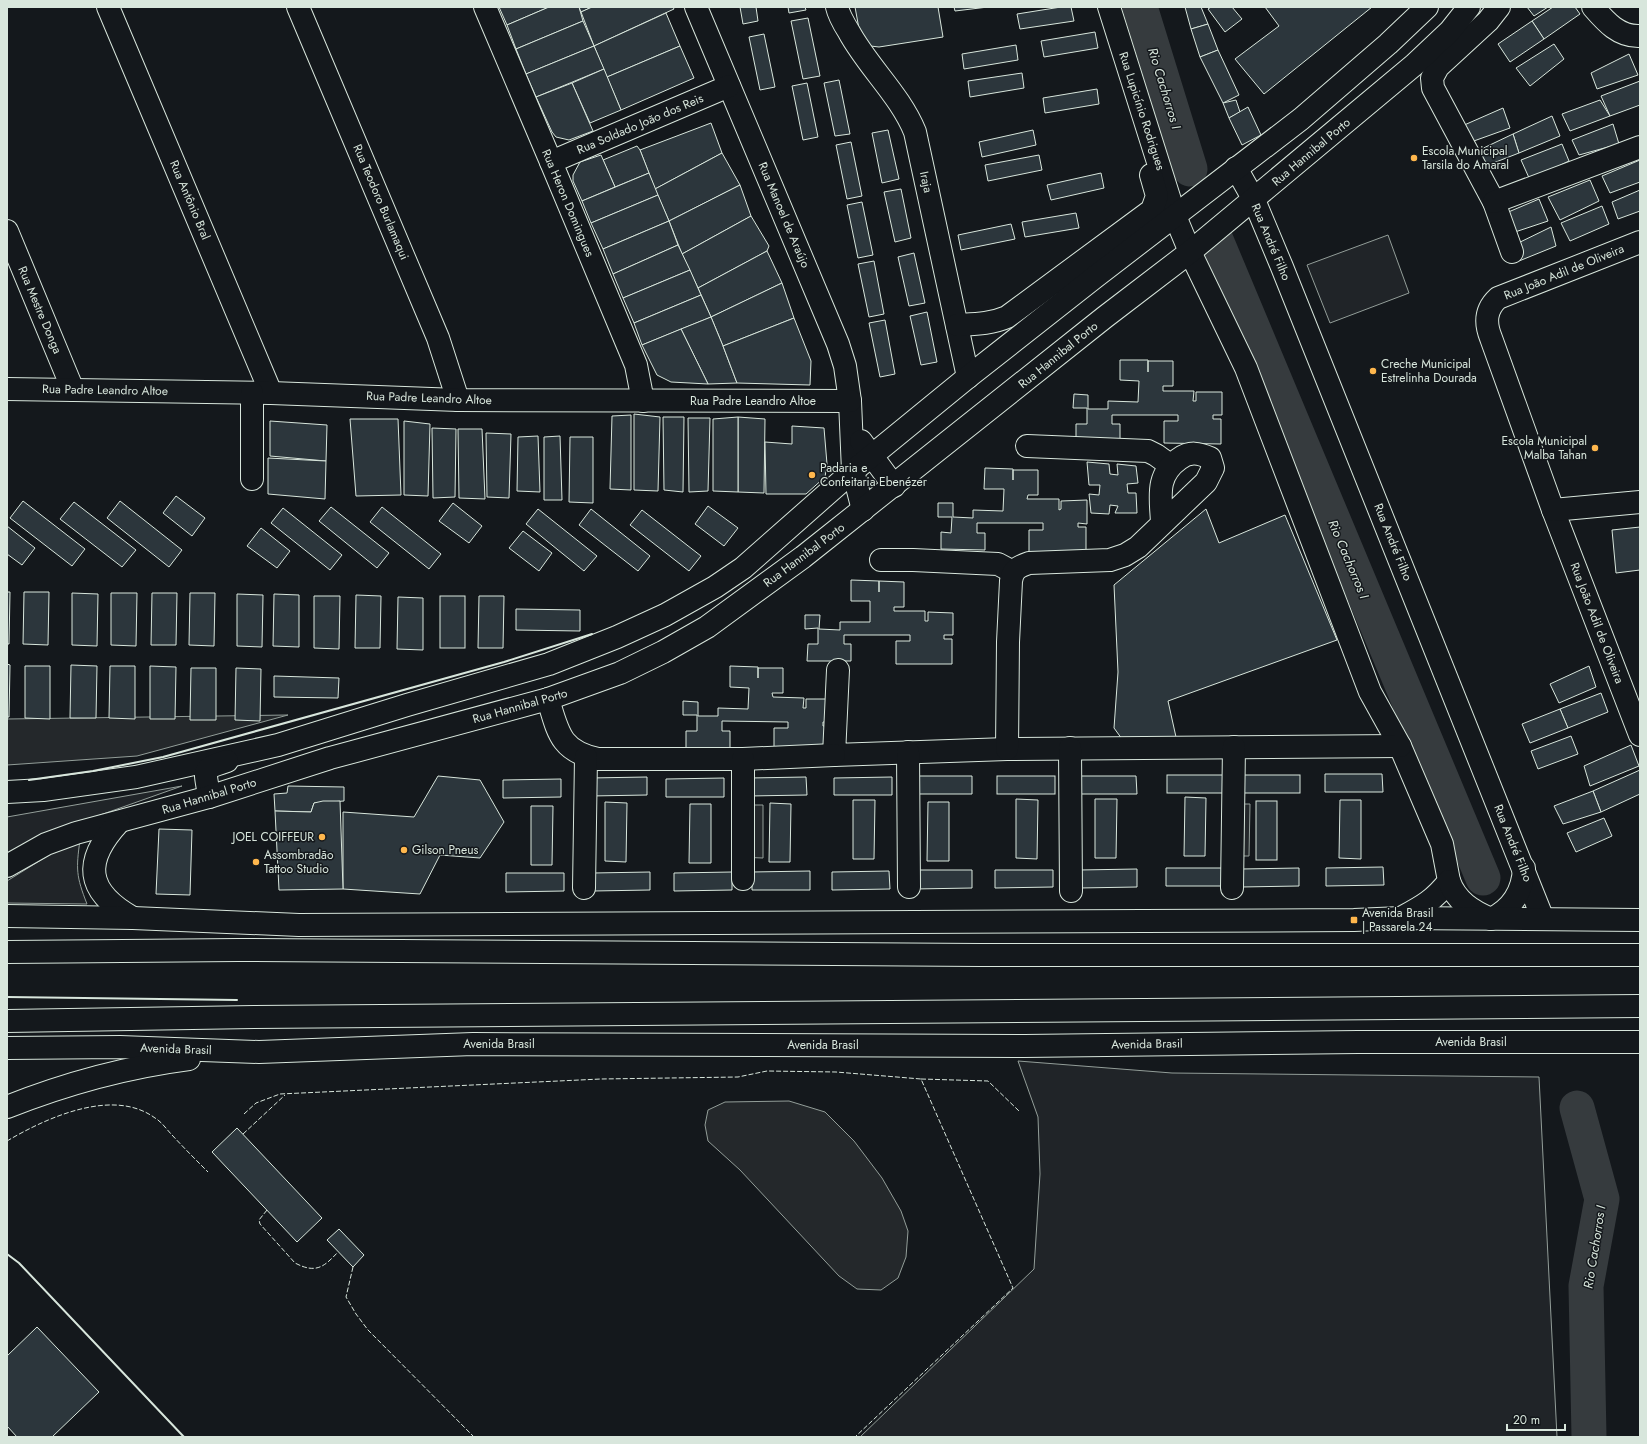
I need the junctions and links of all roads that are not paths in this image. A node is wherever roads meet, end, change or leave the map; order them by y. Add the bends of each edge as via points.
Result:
1 (108, 7) edge
2 (298, 7) edge
3 (485, 7) edge
4 (696, 7) edge
5 (837, 7) edge
6 (1103, 7) edge
7 (1109, 7) edge
8 (1427, 7) edge
9 (1469, 7) edge
10 (1499, 7) edge
11 (1593, 7) edge
12 (1640, 36) edge
13 (729, 86) junction
14 (1640, 147) edge
15 (551, 162) junction
16 (1236, 168) junction
17 (1254, 200) junction
18 (1494, 202) junction
19 (1175, 216) junction
20 (7, 231) edge
21 (1640, 242) edge
22 (1190, 252) junction
23 (1512, 252) dead end
24 (957, 325) junction
25 (968, 377) junction
26 (7, 389) edge
27 (74, 390) junction
28 (262, 393) junction
29 (458, 400) junction
30 (643, 401) junction
31 (850, 402) junction
32 (852, 429) junction
33 (1027, 446) dead end
34 (872, 457) junction
35 (1170, 465) junction
36 (853, 471) junction
37 (252, 479) dead end
38 (894, 486) junction
39 (1640, 502) edge
40 (863, 510) junction
41 (1553, 510) junction
42 (1162, 524) junction
43 (881, 560) dead end
44 (1013, 572) junction
45 (838, 670) dead end
46 (548, 699) junction
47 (1640, 735) edge
48 (278, 745) junction
49 (1400, 746) junction
50 (1234, 747) junction
51 (1070, 748) junction
52 (1007, 749) junction
53 (908, 752) junction
54 (834, 755) junction
55 (586, 757) junction
56 (743, 759) junction
57 (7, 792) edge
58 (209, 797) junction
59 (119, 822) junction
60 (7, 866) edge
61 (1524, 868) junction
62 (743, 879) dead end
63 (1451, 885) junction
64 (910, 887) dead end
65 (584, 888) dead end
66 (1232, 888) dead end
67 (1071, 891) dead end
68 (7, 916) edge
69 (133, 918) junction
70 (1401, 918) junction
71 (1491, 919) junction
72 (1543, 919) junction
73 (1640, 920) edge
74 (360, 924) junction
75 (238, 950) junction
76 (7, 952) edge
77 (1640, 955) edge
78 (1640, 1006) edge
79 (691, 1013) junction
80 (7, 1021) edge
81 (1640, 1042) edge
82 (557, 1044) junction
83 (7, 1048) edge
84 (259, 1052) junction
85 (7, 1107) edge

1 - 28 main road, Rua Antônio Bral
2 - 29 main road, Rua Teodoro Burlamaqui via 438,338
3 - 15 main road, Rua Heron Domingues
4 - 13 main road, Rua Manoel de Araújo
5 - 24 main road, Iraja via 853,39 910,119 915,132
6 - 24 main road via 1157,196 1156,203 1152,210 1006,317 986,323
7 - 19 main road, Rua Lupicínio Rodrigues
8 - 16 main road via 1301,119
9 - 17 main road, Rua Hannibal Porto via 1450,31 1414,66
10 - 18 main road via 1488,21 1438,67 1432,78 1433,88
11 - 12 main road via 1610,26 1622,33
13 - 15 main road, Rua Soldado João dos Reis
13 - 31 main road, Rua Manoel de Araújo via 829,321 845,366
14 - 18 main road
15 - 30 main road, Rua Heron Domingues via 636,365
16 - 17 main road, Rua André Filho
16 - 19 main road
17 - 22 main road, Rua Hannibal Porto
17 - 61 main road, Rua André Filho
18 - 23 main road
19 - 22 main road
19 - 25 main road
20 - 27 main road, Rua Mestre Donga
21 - 41 main road, Rua João Adil de Oliveira via 1498,298 1488,311 1487,328
22 - 38 main road, Rua Hannibal Porto
22 - 49 main road via 1246,368 1370,692
24 - 25 main road, Iraja
25 - 34 main road
26 - 27 main road, Rua Padre Leandro Altoe
27 - 28 main road, Rua Padre Leandro Altoe
28 - 29 main road, Rua Padre Leandro Altoe
28 - 37 main road
29 - 30 main road, Rua Padre Leandro Altoe
30 - 31 main road, Rua Padre Leandro Altoe
31 - 32 main road, Rua Manoel de Araújo
32 - 34 main road
32 - 36 main road, Rua Manoel de Araújo
33 - 35 main road via 1148,452
34 - 36 main road
34 - 38 main road
35 - 42 main road via 1160,490
35 - 42 main road via 1184,455 1200,453 1210,458 1213,468 1206,482
36 - 40 main road, Rua Manoel de Araújo
36 - 48 main road via 743,568 665,615 617,638 549,664
38 - 40 main road, Rua Hannibal Porto
39 - 41 main road
40 - 46 main road, Rua Hannibal Porto via 707,627 620,673
41 - 47 main road, Rua João Adil de Oliveira
42 - 44 main road via 1138,547 1110,560 1029,563
43 - 44 main road via 992,563
44 - 52 main road via 1008,642
45 - 54 main road
46 - 55 main road via 561,737 567,745
46 - 58 main road, Rua Hannibal Porto via 330,758
48 - 57 main road via 136,777 43,790
48 - 58 main road via 210,766 206,774
49 - 50 main road
49 - 63 main road via 1442,844
50 - 51 main road
50 - 66 main road
51 - 52 main road
51 - 67 main road
52 - 53 main road
53 - 54 main road
53 - 64 main road
54 - 56 main road
55 - 56 main road
55 - 65 main road
56 - 62 main road
58 - 59 main road, Rua Hannibal Porto
59 - 60 main road, Rua Hannibal Porto via 46,844
59 - 69 main road via 106,836 99,849 94,864 95,878 109,903
61 - 71 main road via 1523,880 1514,901 1501,914
61 - 72 main road, Rua André Filho
63 - 70 main road via 1423,906
63 - 71 main road via 1468,907
68 - 69 main road
69 - 74 main road via 299,925
70 - 71 main road
70 - 74 main road
71 - 72 main road
72 - 73 main road
74 - 75 main road
75 - 76 main road
75 - 77 main road via 980,956
78 - 79 main road
79 - 80 main road
79 - 82 main road
81 - 82 main road, Avenida Brasil via 1024,1046
82 - 84 main road, Avenida Brasil via 473,1044
83 - 84 main road, Avenida Brasil via 120,1047
84 - 85 main road via 146,1066 36,1096

